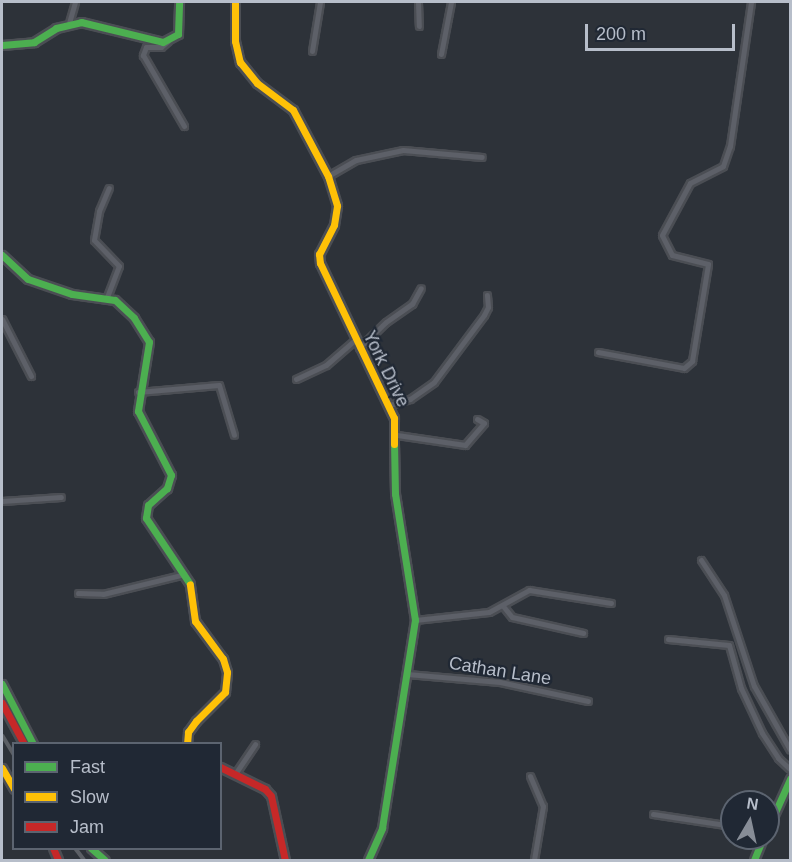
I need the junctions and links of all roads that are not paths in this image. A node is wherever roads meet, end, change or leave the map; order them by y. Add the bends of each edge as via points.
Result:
1 (75, 2) edge
2 (179, 2) edge
3 (235, 2) edge
4 (320, 2) edge
5 (418, 2) edge
6 (451, 2) edge
7 (751, 2) edge
8 (69, 23) junction
9 (419, 26) dead end
10 (168, 41) junction
11 (2, 45) edge
12 (312, 51) dead end
13 (441, 54) dead end
14 (184, 126) dead end
15 (482, 157) dead end
16 (328, 176) junction
17 (109, 188) dead end
18 (2, 255) edge
19 (421, 288) dead end
20 (487, 295) dead end
21 (107, 297) junction
22 (2, 319) edge
23 (355, 340) junction
24 (359, 348) junction
25 (598, 352) dead end
26 (31, 376) dead end
27 (296, 379) dead end
28 (138, 392) junction
29 (390, 405) junction
30 (477, 419) dead end
31 (234, 435) dead end
32 (397, 435) junction
33 (61, 497) dead end
34 (2, 501) edge
35 (701, 560) dead end
36 (185, 574) junction
37 (78, 593) dead end
38 (611, 603) dead end
39 (503, 606) junction
40 (415, 620) junction
41 (583, 633) dead end
42 (668, 639) dead end
43 (407, 674) junction
44 (2, 684) edge
45 (588, 701) dead end
46 (2, 703) edge
47 (23, 742) edge
48 (32, 742) edge
49 (187, 742) edge
50 (255, 744) dead end
51 (790, 750) edge
52 (2, 768) edge
53 (222, 768) edge
54 (790, 769) edge
55 (235, 774) junction
56 (530, 776) dead end
57 (790, 779) edge
58 (12, 786) edge
59 (780, 801) edge
60 (653, 814) dead end
61 (720, 824) edge
62 (92, 850) edge
63 (105, 861) edge
64 (285, 861) edge
65 (368, 861) edge
66 (534, 861) edge

1 - 8 street
2 - 10 street via 178,34
3 - 16 street, York Drive via 235,41 240,62 256,83 293,110
4 - 12 street
5 - 9 street
6 - 13 street
7 - 25 street via 730,146 723,166 690,183 662,235 672,255 708,264 692,361 684,368
8 - 10 street via 96,24 157,42
8 - 11 street via 34,42
10 - 14 street via 161,47 146,47 143,55
15 - 16 street via 443,151 398,151 356,160
16 - 23 street, York Drive via 337,206 334,225 319,254 320,263
17 - 21 street via 99,211 94,240 119,266
18 - 21 street via 28,279 72,294
19 - 24 street via 412,304
20 - 29 street via 484,315 434,382 410,399
21 - 28 street via 134,318 148,342
22 - 26 street
23 - 24 street, York Drive
23 - 27 street via 326,365
24 - 29 street, York Drive
28 - 31 street via 219,385
28 - 36 street via 142,422 171,476 167,488 148,505 146,518
29 - 32 street, York Drive
30 - 32 street via 484,423 465,445
32 - 40 street, York Drive via 396,494
33 - 34 street
35 - 51 street via 724,595 754,686
36 - 37 street via 103,594
36 - 49 street via 195,621 225,663 228,682 225,692 188,732
38 - 39 street via 529,590
39 - 40 street via 489,612
39 - 41 street via 512,617
40 - 43 street, York Drive
42 - 54 street via 729,645 741,688 762,733
43 - 45 street, Cathan Lane via 501,682
43 - 65 street, York Drive via 382,828
44 - 48 street
46 - 47 street
50 - 55 street
52 - 58 street
53 - 55 street
55 - 64 street via 271,796
56 - 66 street via 543,806
57 - 59 street
60 - 61 street
62 - 63 street

